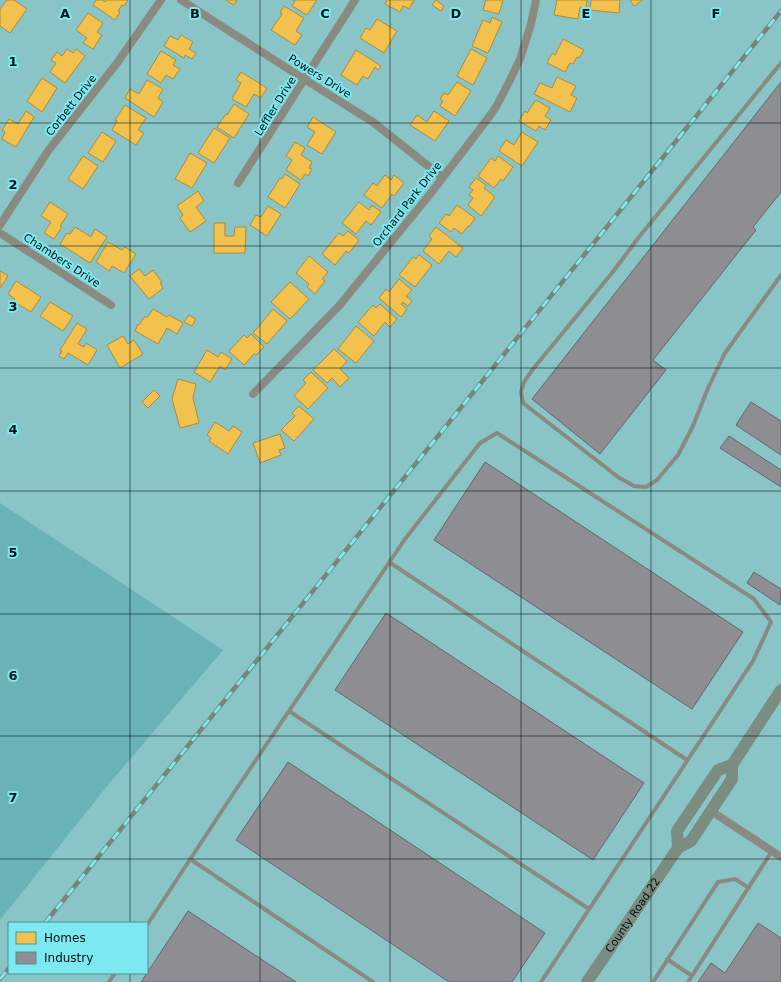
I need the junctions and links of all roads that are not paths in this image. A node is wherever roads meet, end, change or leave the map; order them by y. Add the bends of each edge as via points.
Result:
1 (161, 0) edge
2 (181, 0) edge
3 (355, 0) edge
4 (536, 0) edge
5 (781, 63) edge
6 (304, 79) junction
7 (442, 177) junction
8 (238, 182) dead end
9 (0, 225) edge
10 (0, 233) edge
11 (781, 275) edge
12 (111, 305) dead end
13 (253, 394) dead end
14 (389, 562) junction
15 (781, 690) edge
16 (289, 711) junction
17 (687, 760) junction
18 (732, 765) junction
19 (711, 811) junction
20 (678, 848) junction
21 (772, 851) junction
22 (781, 857) edge
23 (190, 859) junction
24 (749, 888) junction
25 (589, 909) junction
26 (148, 923) edge
27 (667, 959) junction
28 (692, 976) junction
29 (373, 982) edge
30 (541, 982) edge
31 (587, 982) edge
32 (652, 982) edge
33 (688, 982) edge

1 - 9 street, Corbett Drive via 117,63 48,151
2 - 6 street, Powers Drive
3 - 6 street, Leffler Drive
4 - 7 street, Orchard Park Drive via 520,59 503,94 486,121
5 - 11 lane via 533,370 524,382 521,392 523,403 618,477 634,486 646,487 657,480 678,455 694,426 725,353
6 - 7 street, Powers Drive via 373,122
6 - 8 street, Leffler Drive
7 - 13 street, Orchard Park Drive via 339,306
10 - 12 street, Chambers Drive
14 - 16 lane
14 - 17 lane
14 - 17 lane via 480,443 497,433 754,599 771,622 753,661
15 - 18 main road, County Road 22
16 - 23 lane
16 - 25 lane
17 - 25 lane
18 - 19 main road, County Road 22 via 732,779
18 - 20 main road, County Road 22 via 718,770 677,831
19 - 20 main road, County Road 22 via 690,841
19 - 21 street
20 - 31 main road, County Road 22
21 - 22 street
21 - 24 lane
23 - 26 lane
23 - 29 lane
24 - 27 lane via 735,879 718,882
24 - 28 lane
25 - 30 lane
27 - 28 lane
27 - 32 lane
28 - 33 lane

